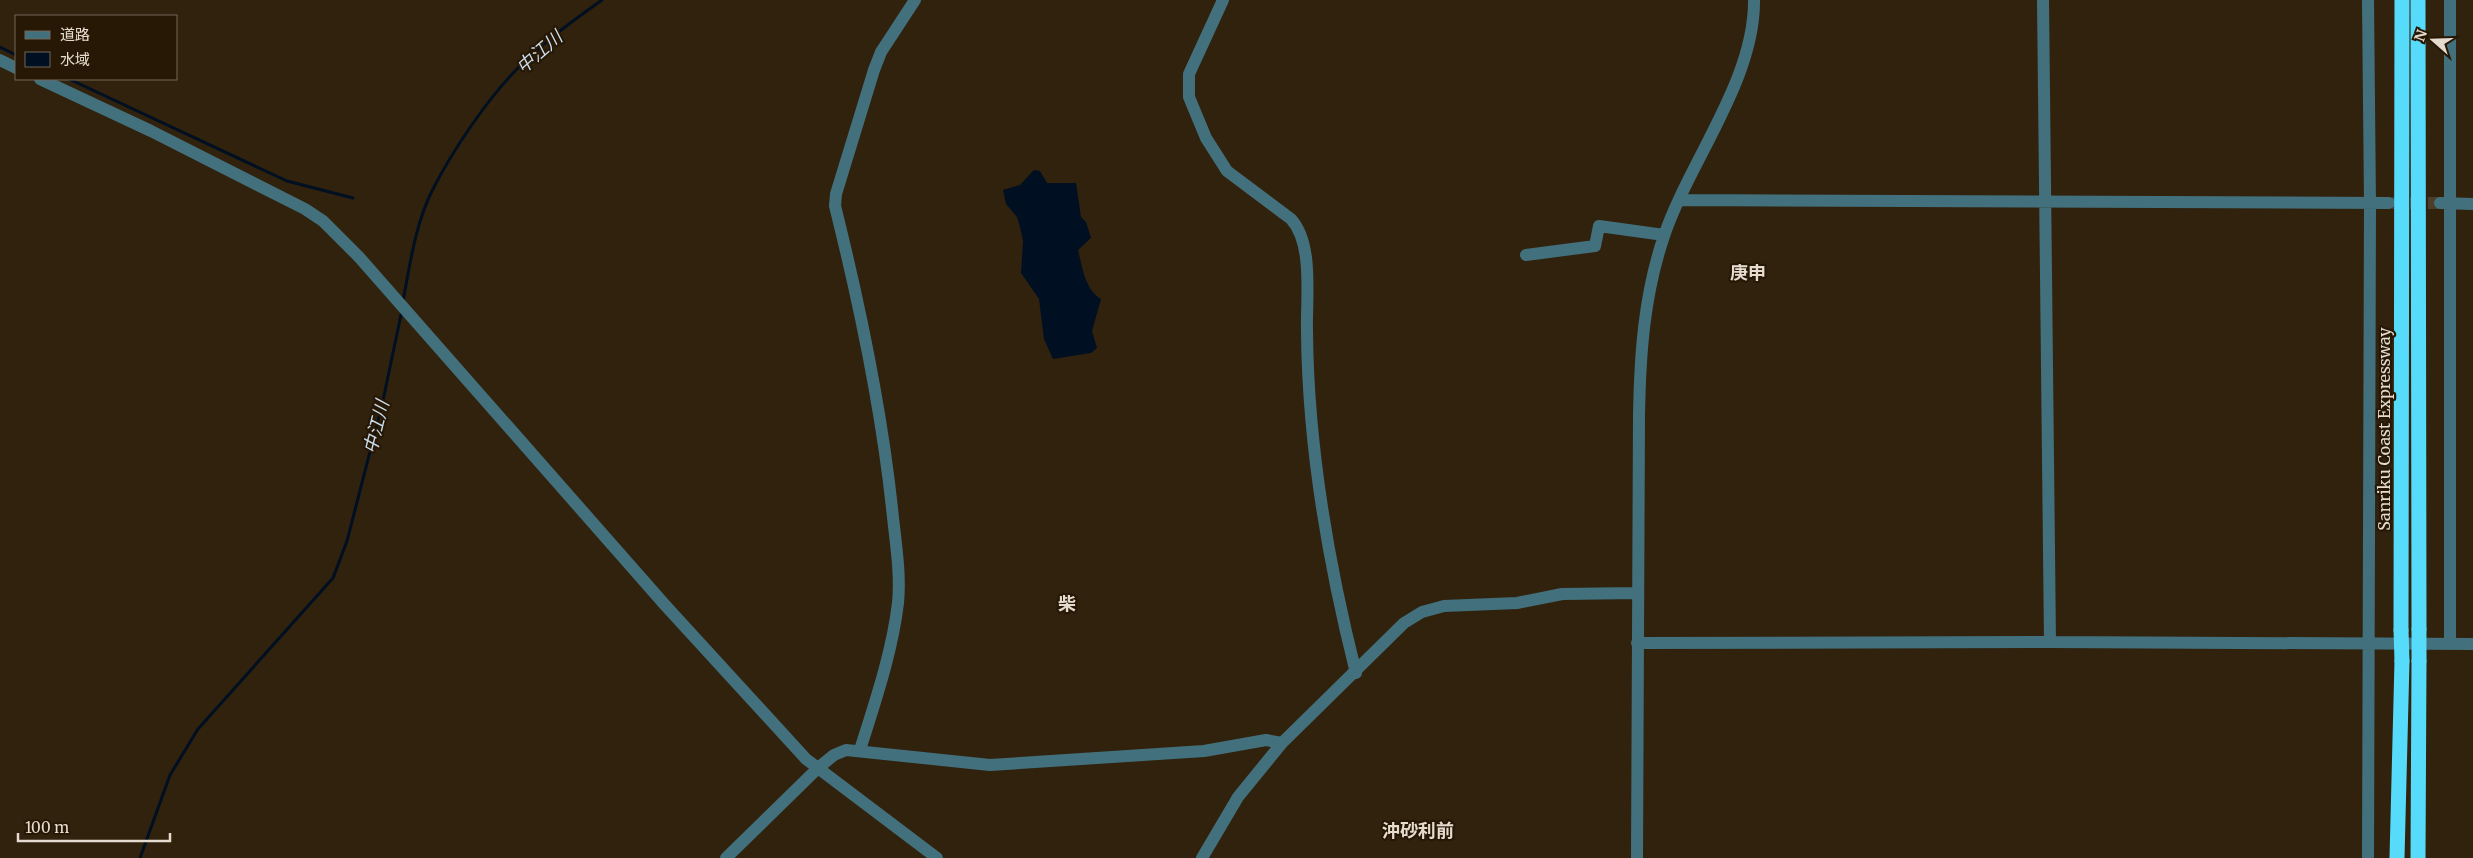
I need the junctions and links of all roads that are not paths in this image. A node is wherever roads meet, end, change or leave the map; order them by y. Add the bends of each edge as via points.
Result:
1 (915, 0) edge
2 (1223, 0) edge
3 (1754, 0) edge
4 (2043, 0) edge
5 (2368, 0) edge
6 (2402, 0) edge
7 (2418, 0) edge
8 (2450, 0) edge
9 (0, 60) edge
10 (15, 68) edge
11 (42, 80) edge
12 (1680, 200) junction
13 (2046, 201) junction
14 (2389, 203) tunnel mouth
15 (2370, 204) junction
16 (2444, 204) junction
17 (2473, 204) edge
18 (1664, 235) junction
19 (1526, 255) dead end
20 (1636, 593) junction
21 (2050, 642) junction
22 (1637, 643) junction
23 (2370, 644) junction
24 (2450, 644) junction
25 (2473, 644) edge
26 (1356, 673) junction
27 (1282, 743) junction
28 (860, 750) junction
29 (818, 768) junction
30 (726, 858) edge
31 (938, 858) edge
32 (1202, 858) edge
33 (1636, 858) edge
34 (2368, 858) edge
35 (2397, 858) edge
36 (2418, 858) edge

1 - 28 street via 881,52 874,70 835,206 860,305 885,445 897,563 898,601 893,636
2 - 26 street via 1189,74 1188,97 1206,138 1227,171 1291,219 1299,228 1306,248 1307,340 1316,462 1337,597
3 - 12 street via 1740,71
4 - 13 street
5 - 15 street
6 - 35 highway, Sanriku Coast Expressway, bridge via 2402,661
7 - 36 highway, bridge
8 - 16 street
9 - 10 street
11 - 29 street via 151,130 323,221 389,290 665,605 806,759
12 - 13 street
12 - 18 street
13 - 15 street
13 - 21 street
14 - 15 street
15 - 23 street
16 - 17 street
16 - 24 street
18 - 19 street via 1600,226 1595,246
18 - 20 street via 1645,308 1640,351
20 - 22 street
20 - 26 street via 1562,594 1517,603 1444,606 1422,612 1404,623
21 - 22 street
21 - 23 street
22 - 33 street
23 - 24 street
23 - 34 street
24 - 25 street
26 - 27 street
27 - 28 street via 1266,740 1204,751 990,765
27 - 32 street via 1238,798
28 - 29 street via 846,750 834,755
29 - 30 street
29 - 31 street

